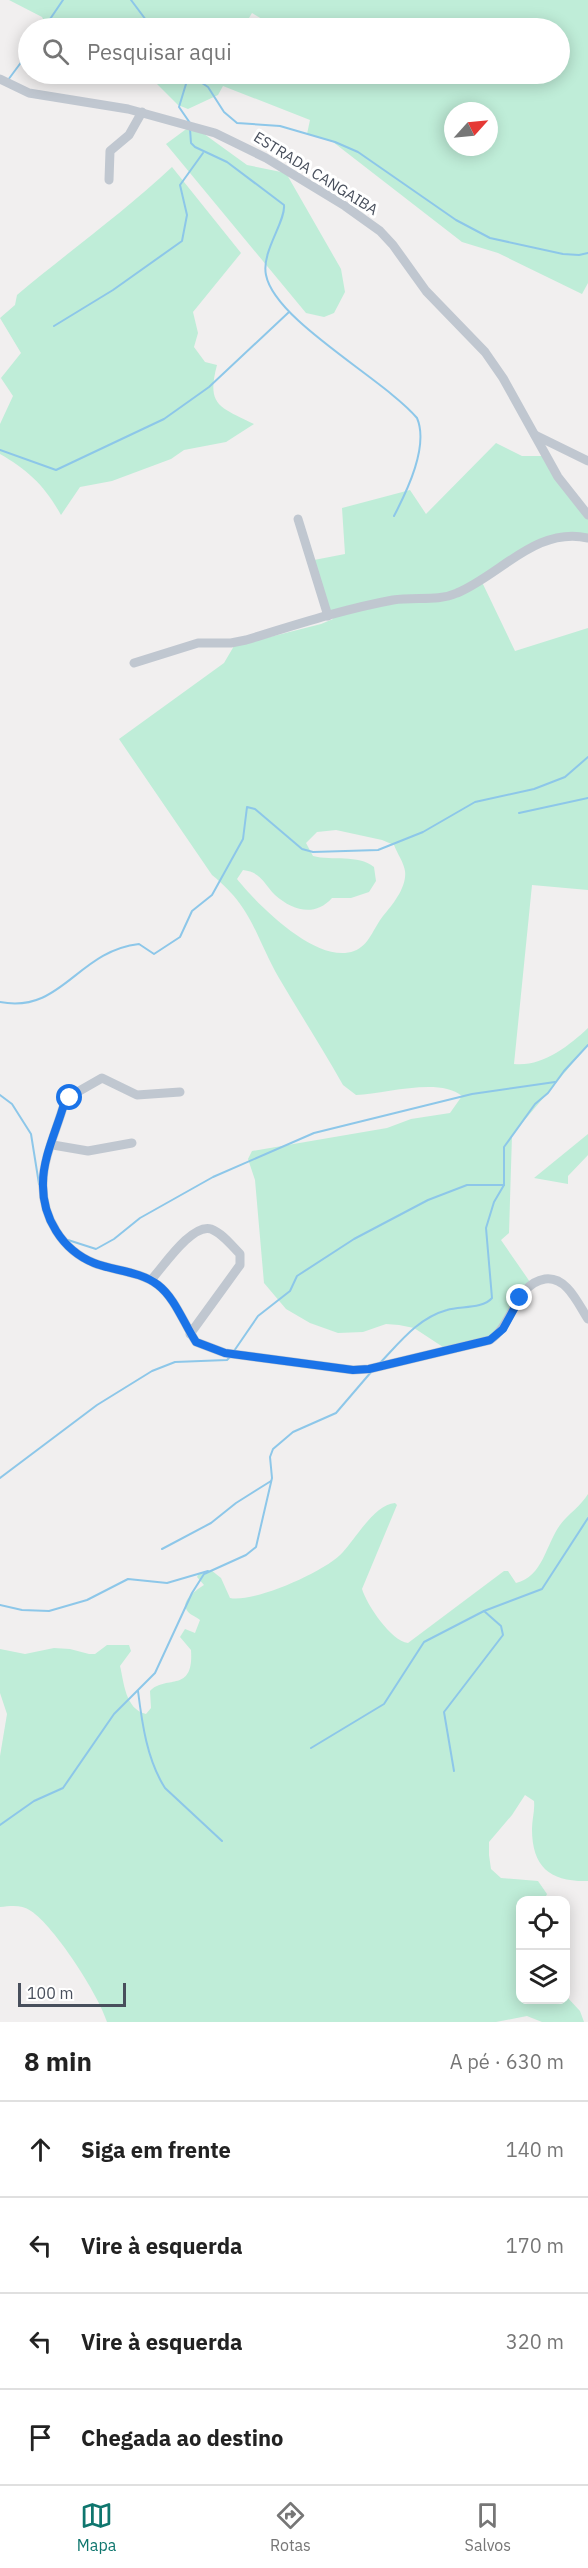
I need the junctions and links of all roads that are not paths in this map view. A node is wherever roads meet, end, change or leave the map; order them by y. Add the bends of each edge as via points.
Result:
1 (0, 79) edge
2 (142, 112) junction
3 (109, 180) dead end
4 (535, 435) junction
5 (588, 461) edge
6 (588, 515) edge
7 (298, 519) dead end
8 (588, 538) edge
9 (328, 616) junction
10 (134, 663) dead end
11 (180, 1092) dead end
12 (132, 1143) dead end
13 (53, 1145) junction
14 (152, 1280) junction
15 (588, 1319) edge
16 (190, 1334) junction

1 - 2 street, ESTRADA CANGAIBA via 29,93
2 - 3 street via 129,135 110,151
2 - 4 street, ESTRADA CANGAIBA via 237,142 380,231 426,291 485,352
4 - 5 street
4 - 6 street, ESTRADA CANGAIBA via 564,488
7 - 9 street
8 - 9 street via 566,535 544,540 453,595 394,600
9 - 10 street via 231,643 198,643
11 - 13 street via 137,1095 98,1079 66,1101
12 - 13 street via 88,1151
13 - 14 street via 45,1165 43,1198 60,1238 91,1262
14 - 16 street via 168,1295
14 - 16 street via 189,1237 200,1230 213,1230 240,1254 240,1265
15 - 16 street via 562,1283 552,1279 539,1281 524,1292 503,1329 490,1340 369,1369 321,1367 225,1353 202,1347

